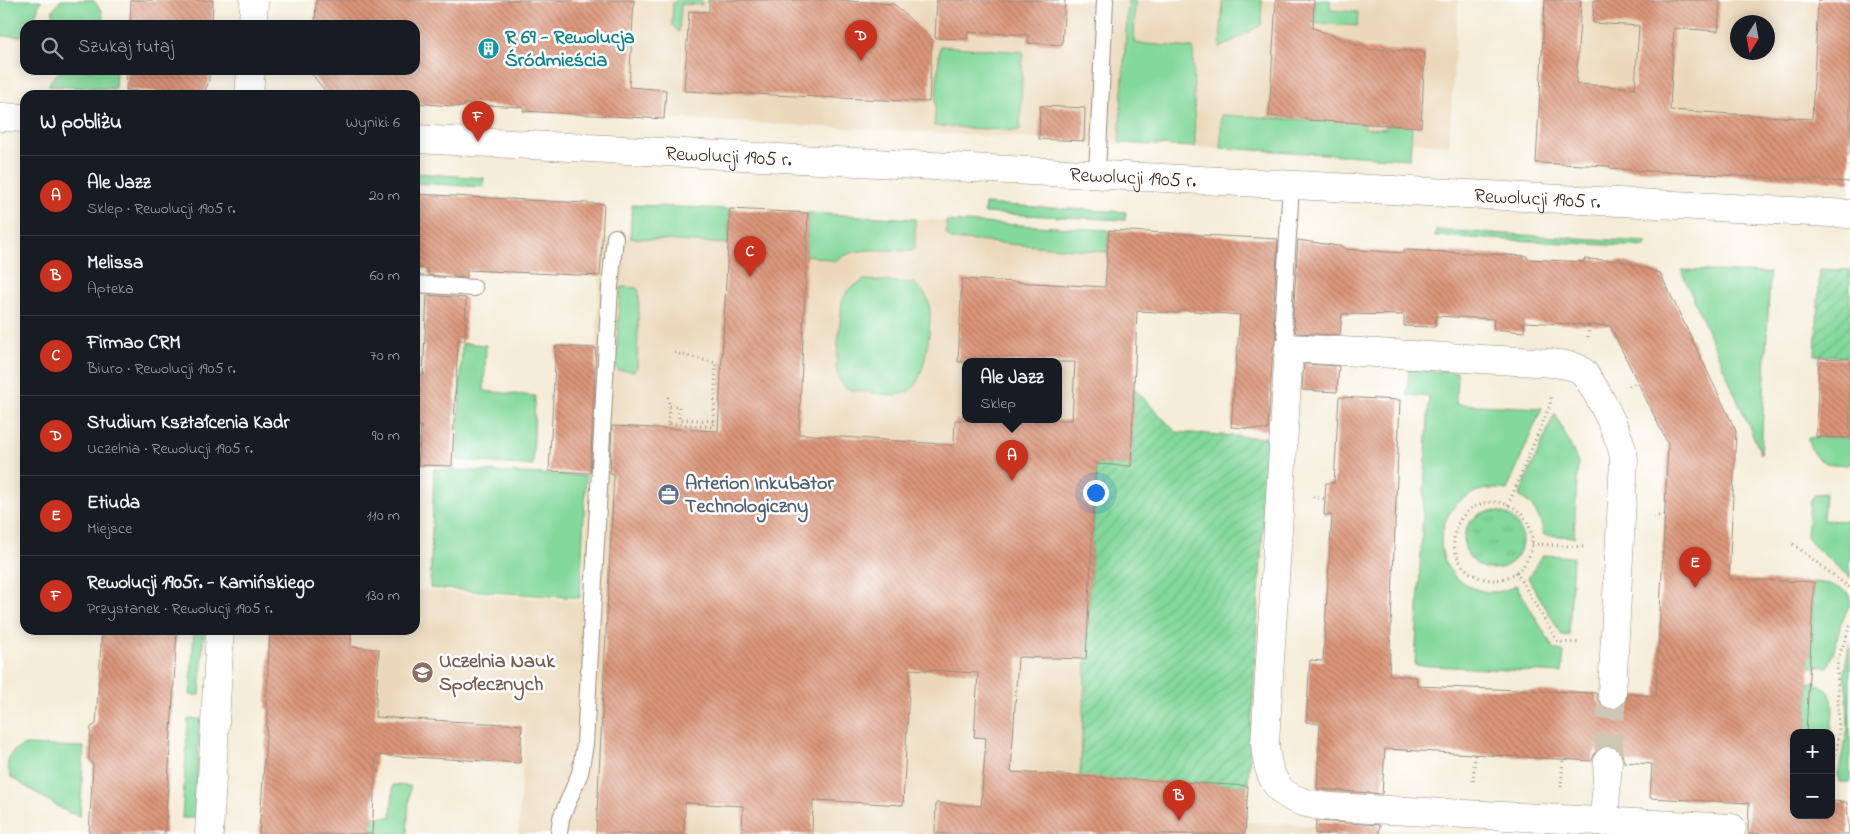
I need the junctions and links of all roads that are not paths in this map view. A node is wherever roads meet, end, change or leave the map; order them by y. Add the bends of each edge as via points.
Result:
1 (254, 0) edge
2 (1105, 0) edge
3 (253, 20) edge
4 (251, 75) edge
5 (249, 90) edge
6 (0, 116) edge
7 (20, 118) edge
8 (420, 139) edge
9 (1097, 174) junction
10 (1291, 185) junction
11 (1850, 214) edge
12 (616, 237) dead end
13 (420, 284) edge
14 (474, 288) dead end
15 (1289, 348) junction
16 (220, 635) edge
17 (1612, 694) tunnel mouth
18 (1608, 762) tunnel mouth
19 (1604, 822) junction
20 (1732, 828) dead end
21 (210, 834) edge
22 (559, 834) edge

1 - 3 street
2 - 9 lane
4 - 5 street
6 - 7 street
8 - 9 street, Rewolucji 1905 r.
9 - 10 street, Rewolucji 1905 r.
10 - 11 street, Rewolucji 1905 r.
10 - 15 lane via 1283,319
12 - 22 lane via 610,287 586,744 580,773
13 - 14 lane
15 - 17 street via 1552,363 1571,365 1584,372 1622,447 1624,470
15 - 19 street via 1265,742 1270,776 1282,791 1296,800 1314,805
16 - 21 street
18 - 19 street
19 - 20 street

